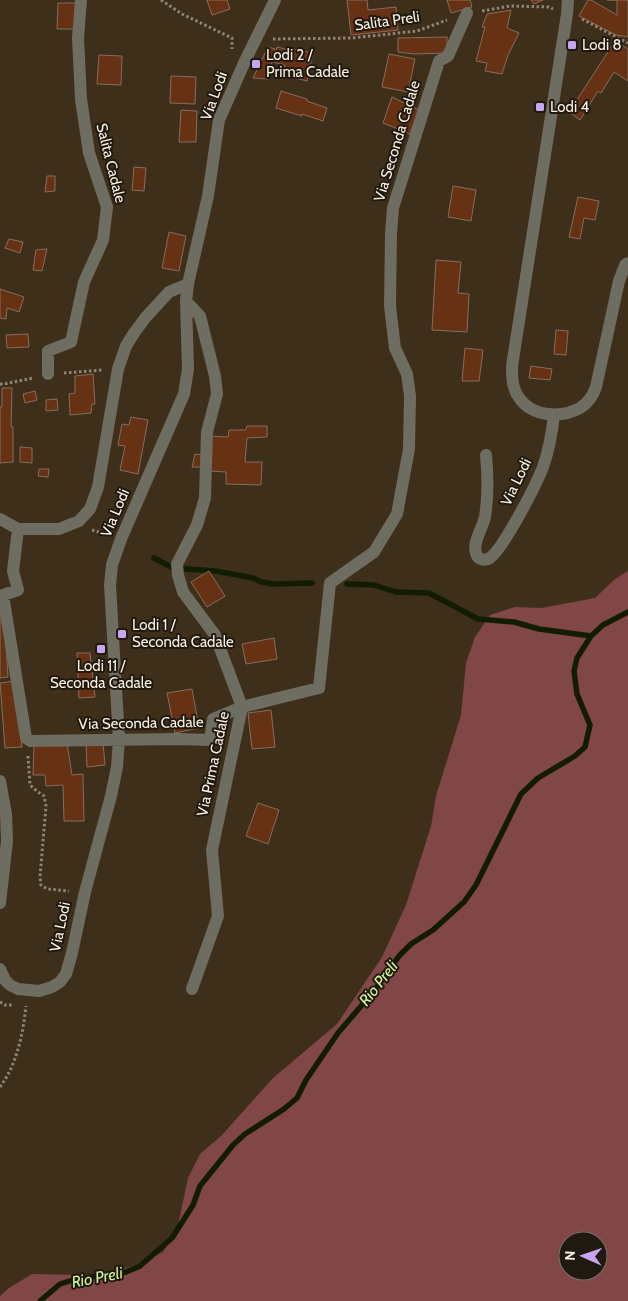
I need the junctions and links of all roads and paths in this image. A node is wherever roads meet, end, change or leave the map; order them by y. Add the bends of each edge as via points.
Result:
1 (82, 0) edge
2 (160, 0) edge
3 (275, 0) edge
4 (568, 0) edge
5 (549, 8) dead end
6 (467, 13) junction
7 (578, 17) dead end
8 (256, 39) junction
9 (628, 43) edge
10 (245, 60) junction
11 (628, 263) edge
12 (188, 284) junction
13 (186, 301) junction
14 (48, 374) dead end
15 (554, 415) junction
16 (486, 455) dead end
17 (0, 519) edge
18 (18, 529) junction
19 (242, 707) junction
20 (26, 738) junction
21 (119, 740) junction
22 (0, 781) edge
23 (85, 892) junction
24 (0, 904) edge
25 (0, 969) edge
26 (192, 989) dead end
27 (26, 1013) dead end
28 (0, 1087) edge

1 - 14 street, Salita Cadale via 78,38 81,99 89,153 107,207 103,240 84,282 71,342 48,351
2 - 10 path via 232,38 232,53
3 - 8 street, Via Lodi
4 - 15 street via 512,366 516,393 524,404
5 - 6 path, Salita Preli via 510,6
6 - 8 path, Salita Preli via 417,31 352,38
6 - 19 street, Via Seconda Cadale via 448,56 439,61 393,208 390,306 395,348 407,374 410,396 409,449 397,514 374,552 330,583 319,688
7 - 9 path
8 - 10 street, Via Lodi
10 - 12 street, Via Lodi via 219,120 208,196
11 - 15 street via 618,281 593,395 581,407
12 - 13 street, Via Lodi
12 - 18 street via 169,292 126,346 118,369 98,487 90,509 79,521 60,529
13 - 19 street, Via Prima Cadale via 200,316 217,394 207,432 205,498 197,524 177,564 178,575 184,592 215,635
13 - 21 street, Via Lodi via 188,370 184,394 112,565 110,585
15 - 16 street, Via Lodi via 549,448 535,486 500,546 484,560 479,559 474,550 485,518
17 - 18 street
18 - 20 street via 13,571 18,590 3,595
19 - 21 street, Via Seconda Cadale via 213,719 210,740
19 - 26 street, Via Prima Cadale via 212,850 218,916
20 - 21 street, Via Seconda Cadale via 31,741
20 - 23 path via 30,785 44,796 46,806 41,885 47,889
21 - 23 street, Via Lodi via 111,796
22 - 24 street via 7,841
23 - 25 street, Via Lodi via 72,953 60,982 39,991 18,989 5,980
27 - 28 path via 14,1062

